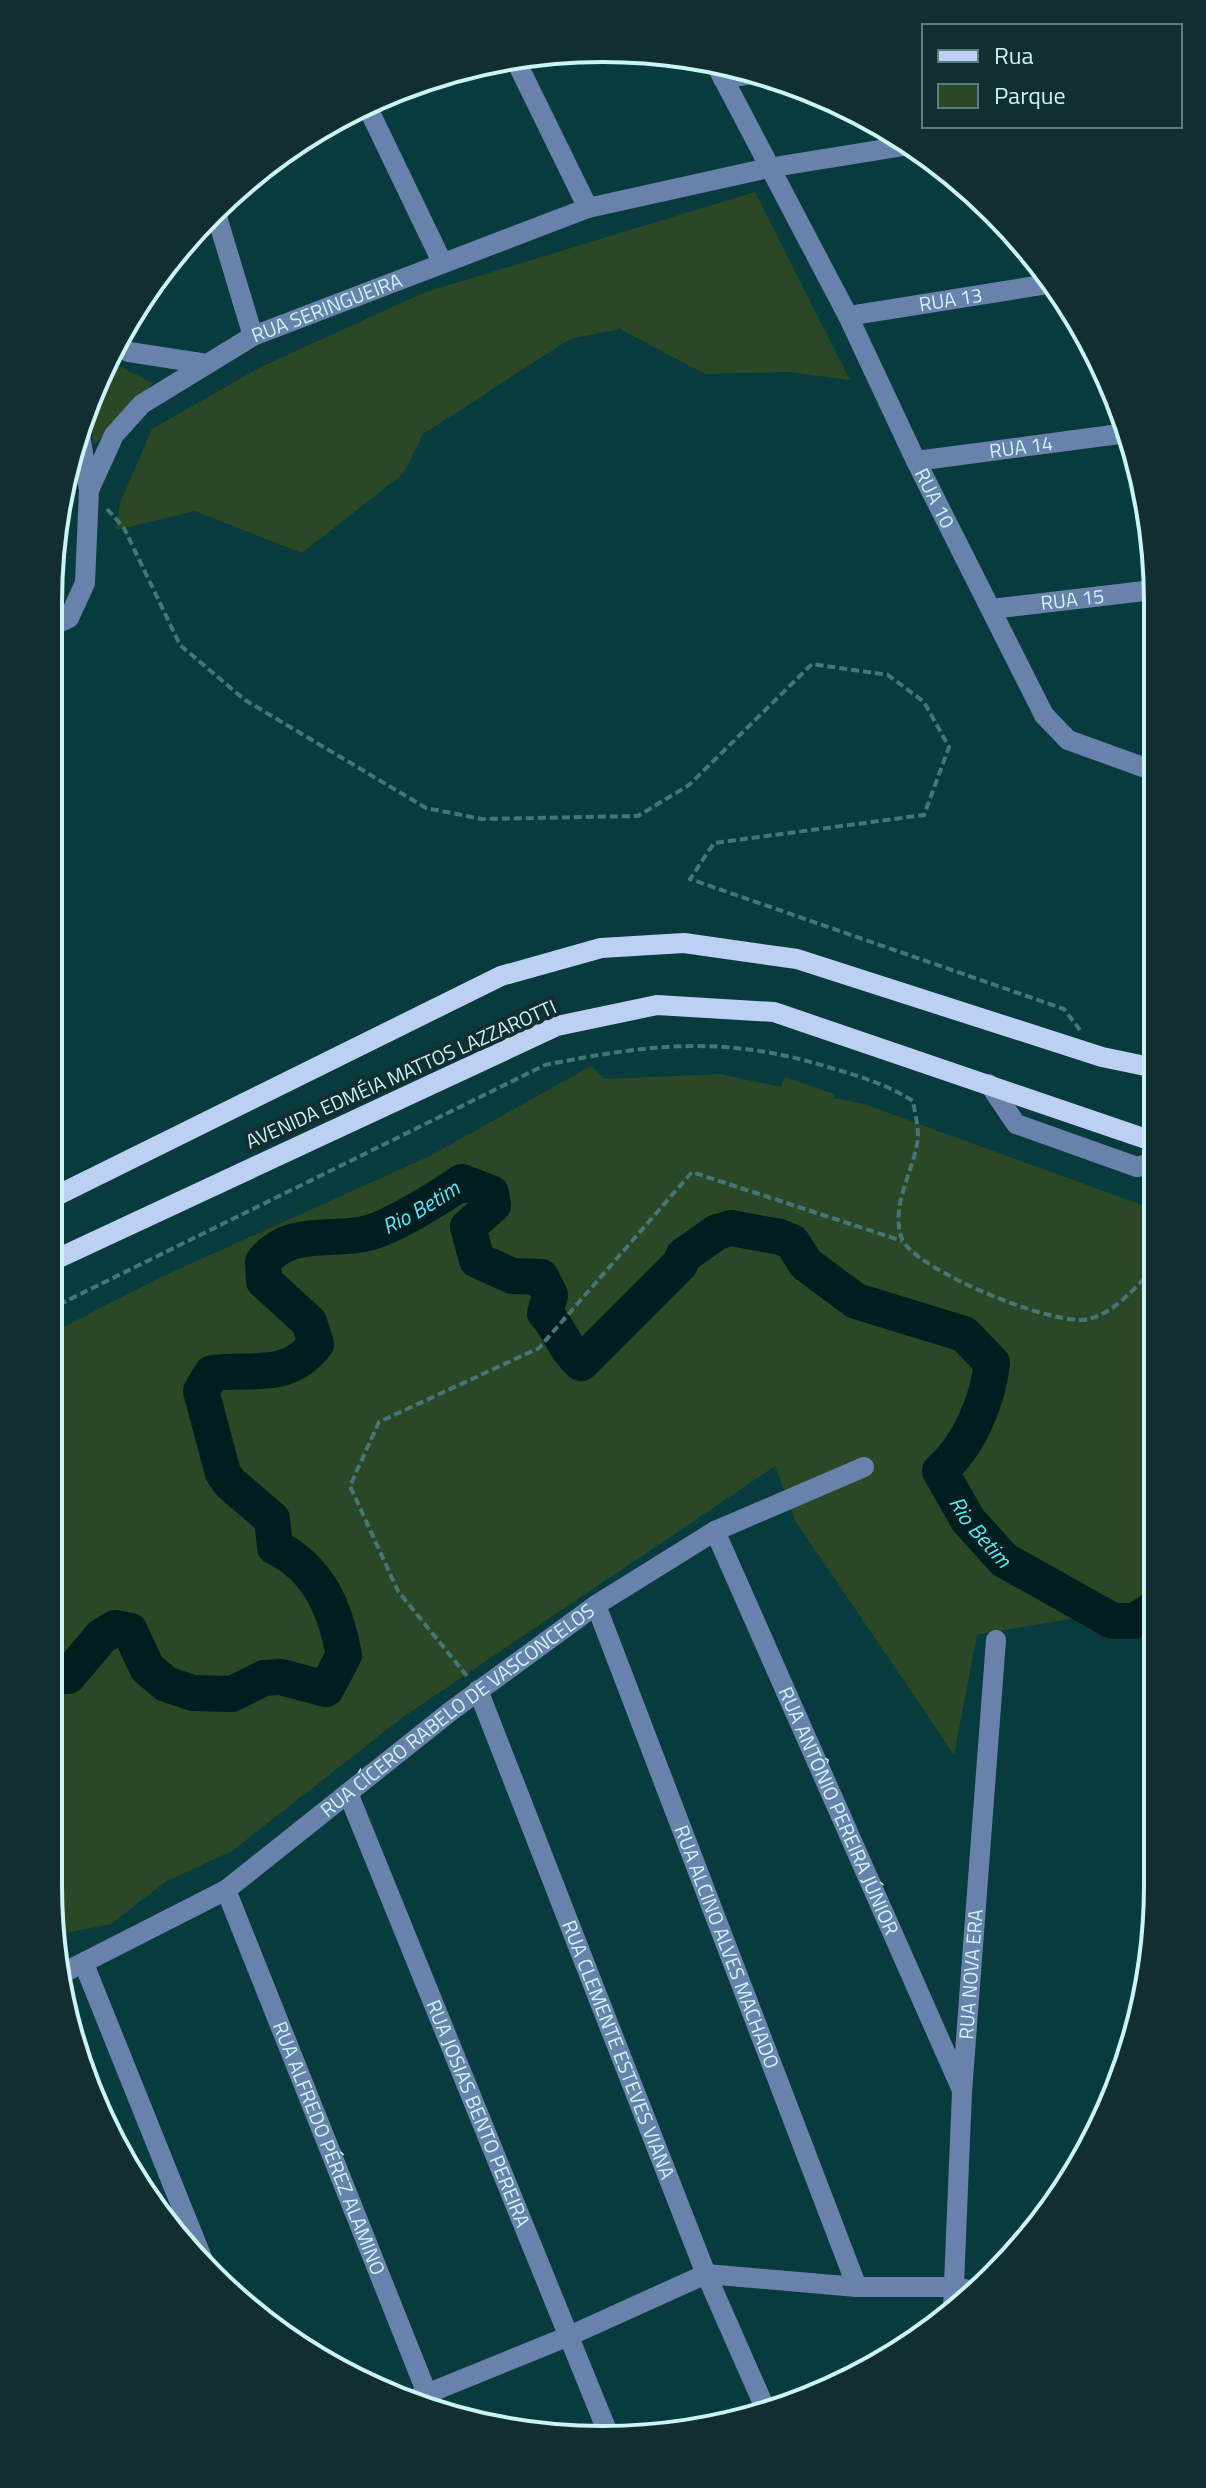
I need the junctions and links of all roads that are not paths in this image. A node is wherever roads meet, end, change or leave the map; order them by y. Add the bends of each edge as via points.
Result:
1 (520, 69) edge
2 (721, 75) edge
3 (732, 77) edge
4 (723, 79) junction
5 (371, 115) edge
6 (895, 147) edge
7 (768, 168) junction
8 (588, 208) junction
9 (218, 222) edge
10 (442, 262) junction
11 (1040, 285) edge
12 (848, 316) junction
13 (253, 336) junction
14 (125, 350) edge
15 (207, 364) junction
16 (1117, 434) edge
17 (83, 453) edge
18 (916, 461) junction
19 (89, 490) junction
20 (1144, 591) edge
21 (991, 609) junction
22 (62, 621) edge
23 (1144, 767) edge
24 (1144, 1066) edge
25 (989, 1084) junction
26 (1144, 1138) edge
27 (1144, 1165) edge
28 (62, 1193) edge
29 (62, 1256) edge
30 (864, 1467) dead end
31 (715, 1531) junction
32 (596, 1605) junction
33 (996, 1640) dead end
34 (478, 1690) junction
35 (348, 1793) junction
36 (226, 1890) junction
37 (84, 1964) junction
38 (69, 1970) edge
39 (962, 2092) junction
40 (195, 2241) edge
41 (706, 2274) junction
42 (857, 2287) junction
43 (954, 2287) junction
44 (964, 2289) edge
45 (954, 2297) edge
46 (569, 2336) junction
47 (423, 2395) edge
48 (431, 2398) edge
49 (762, 2402) edge
50 (605, 2426) edge

1 - 8 street
2 - 4 street, RUA 10
3 - 4 street
4 - 7 street, RUA 10
5 - 10 street
6 - 7 street, RUA SERINGUEIRA
7 - 8 street, RUA SERINGUEIRA
7 - 12 street, RUA 10
8 - 10 street, RUA SERINGUEIRA
9 - 13 street
10 - 13 street, RUA SERINGUEIRA
11 - 12 street, RUA 13
12 - 18 street, RUA 10
13 - 15 street, RUA SERINGUEIRA
14 - 15 street
15 - 19 street, RUA SERINGUEIRA via 142,404 114,435
16 - 18 street, RUA 14
17 - 19 street
18 - 21 street, RUA 10
19 - 22 street, RUA SERINGUEIRA via 85,583 69,618
20 - 21 street, RUA 15
21 - 23 street, RUA 10 via 1044,715 1068,740
24 - 28 main road, AVENIDA EDMÉIA MATTOS LAZZAROTTI via 1102,1057 797,959 684,943 601,948 501,976
25 - 26 main road, AVENIDA EDMÉIA MATTOS LAZZAROTTI
25 - 27 street via 1016,1124
25 - 29 main road, AVENIDA EDMÉIA MATTOS LAZZAROTTI via 774,1012 657,1005 557,1026
30 - 31 street, RUA CÍCERO RABELO DE VASCONCELOS
31 - 32 street, RUA CÍCERO RABELO DE VASCONCELOS
31 - 39 street, RUA ANTÔNIO PEREIRA JÚNIOR
32 - 34 street, RUA CÍCERO RABELO DE VASCONCELOS
32 - 42 street, RUA ALCINO ALVES MACHADO
33 - 39 street, RUA NOVA ERA
34 - 35 street, RUA CÍCERO RABELO DE VASCONCELOS
34 - 41 street, RUA CLEMENTE ESTEVES VIANA
35 - 36 street, RUA CÍCERO RABELO DE VASCONCELOS
35 - 46 street, RUA JOSIAS BENTO PEREIRA
36 - 37 street, RUA CÍCERO RABELO DE VASCONCELOS
36 - 47 street, RUA ALFREDO PÉREZ ALAMINO
37 - 38 street, RUA CÍCERO RABELO DE VASCONCELOS
37 - 40 street
39 - 43 street, RUA NOVA ERA
41 - 42 street
41 - 46 street
41 - 49 street, RUA CLEMENTE ESTEVES VIANA
42 - 43 street
43 - 44 street
43 - 45 street, RUA NOVA ERA
46 - 48 street
46 - 50 street, RUA JOSIAS BENTO PEREIRA

